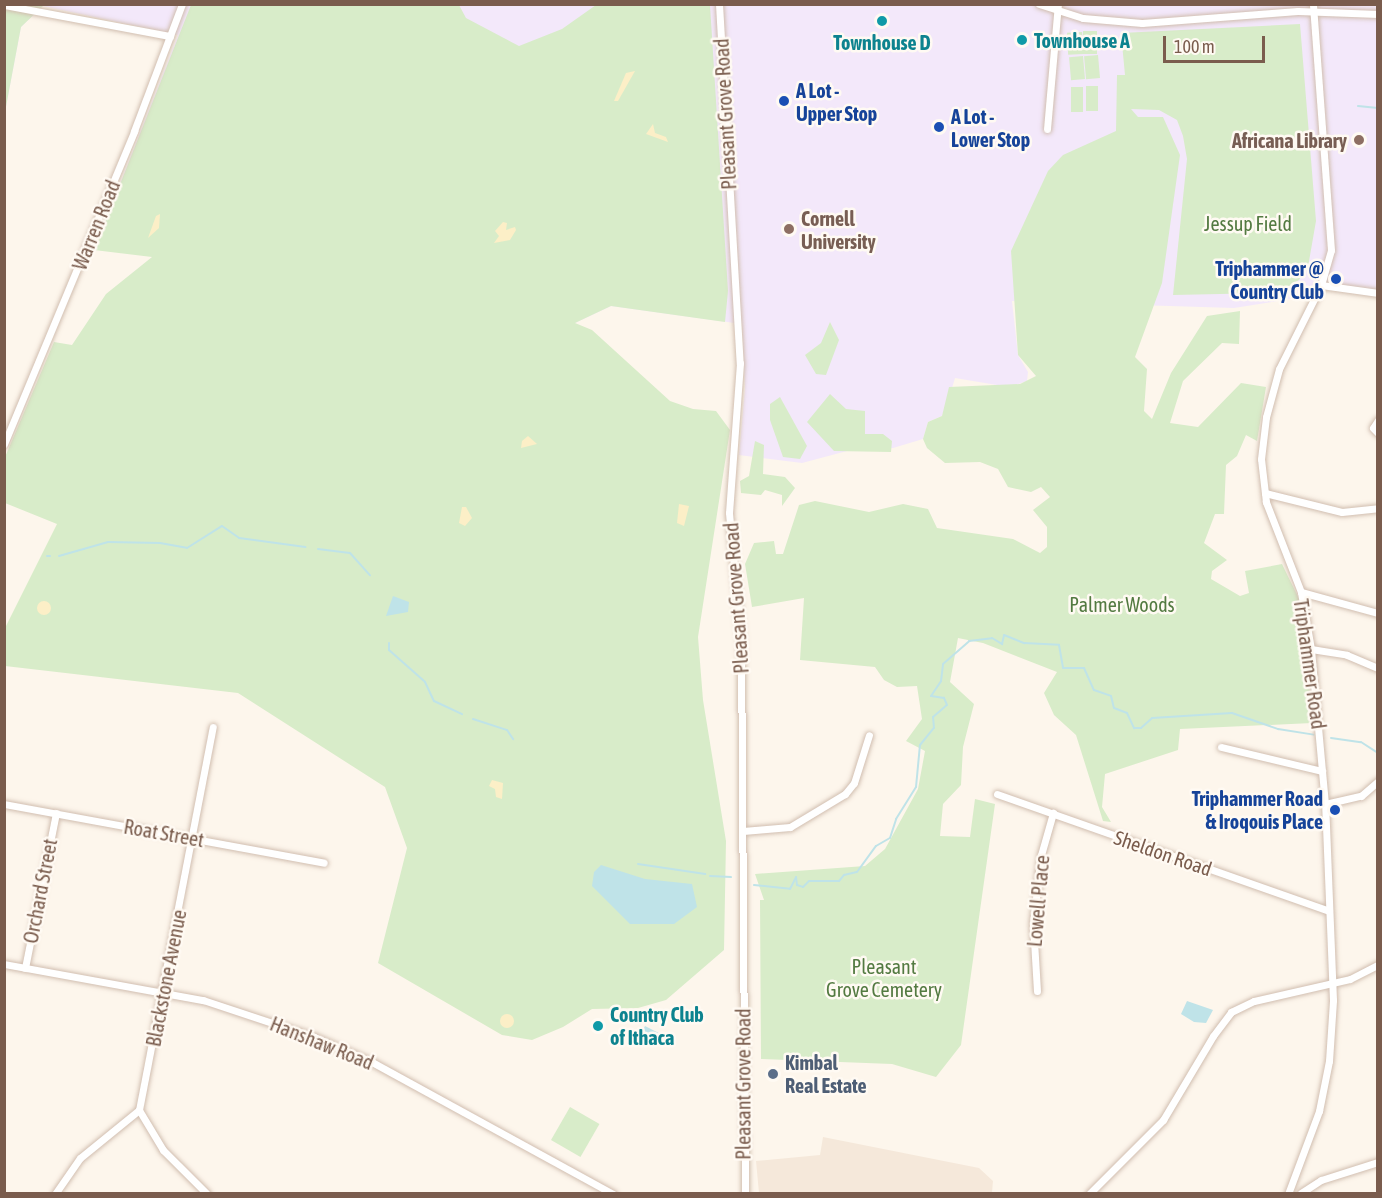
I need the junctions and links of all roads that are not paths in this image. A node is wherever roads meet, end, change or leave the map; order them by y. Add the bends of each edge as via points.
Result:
1 (182, 4) edge
2 (719, 4) edge
3 (1039, 4) edge
4 (4, 5) edge
5 (1058, 8) edge
6 (1314, 8) edge
7 (1377, 14) edge
8 (170, 36) junction
9 (1047, 129) dead end
10 (1321, 285) junction
11 (1377, 293) edge
12 (1377, 420) edge
13 (1377, 433) edge
14 (4, 444) edge
15 (1265, 493) junction
16 (1377, 508) edge
17 (1301, 592) junction
18 (1377, 614) edge
19 (1311, 649) junction
20 (1377, 668) edge
21 (213, 727) dead end
22 (869, 735) dead end
23 (1221, 747) dead end
24 (1322, 771) junction
25 (1377, 781) edge
26 (997, 794) dead end
27 (4, 804) edge
28 (1325, 804) junction
29 (56, 813) junction
30 (1053, 813) junction
31 (743, 831) junction
32 (193, 838) junction
33 (324, 863) dead end
34 (1329, 911) junction
35 (4, 964) edge
36 (1377, 965) edge
37 (25, 968) junction
38 (1332, 983) junction
39 (1037, 991) dead end
40 (164, 992) junction
41 (139, 1110) junction
42 (1377, 1162) edge
43 (1288, 1192) edge
44 (1301, 1193) edge
45 (55, 1194) edge
46 (207, 1194) edge
47 (613, 1194) edge
48 (745, 1194) edge
49 (1089, 1194) edge

1 - 8 street, Warren Road
2 - 31 street, Pleasant Grove Road via 740,363 729,513 741,641
3 - 5 street
4 - 8 street
5 - 6 street via 1083,18 1143,23
5 - 9 street
6 - 7 street
6 - 10 street, Triphammer Road via 1332,240
8 - 14 street, Warren Road
10 - 11 street
10 - 15 street, Triphammer Road via 1289,342 1269,399 1261,459
12 - 13 street via 1373,428
15 - 16 street via 1342,512
15 - 17 street, Triphammer Road via 1274,527
17 - 18 street
17 - 19 street, Triphammer Road
19 - 20 street via 1347,655
19 - 24 street, Triphammer Road
21 - 32 street, Blackstone Avenue
22 - 31 street via 854,783 845,794 790,827
23 - 24 street
24 - 28 street, Triphammer Road
25 - 28 street via 1361,796
26 - 30 street, Sheldon Road
27 - 29 street, Roat Street
28 - 34 street, Triphammer Road
29 - 32 street, Roat Street
29 - 37 street, Orchard Street
30 - 34 street, Sheldon Road
30 - 39 street, Lowell Place via 1041,855 1033,924
31 - 48 street, Pleasant Grove Road
32 - 33 street, Roat Street
32 - 40 street, Blackstone Avenue
34 - 38 street, Triphammer Road
35 - 37 street, Hanshaw Road
36 - 38 street
37 - 40 street, Hanshaw Road
38 - 43 street, Triphammer Road via 1328,1074 1310,1139
38 - 49 street via 1254,1001 1232,1012 1212,1036 1163,1120
40 - 41 street, Blackstone Avenue
40 - 47 street, Hanshaw Road via 226,1006 340,1047
41 - 45 street via 80,1158
41 - 46 street via 163,1150
42 - 44 street via 1321,1180
43 - 44 street

